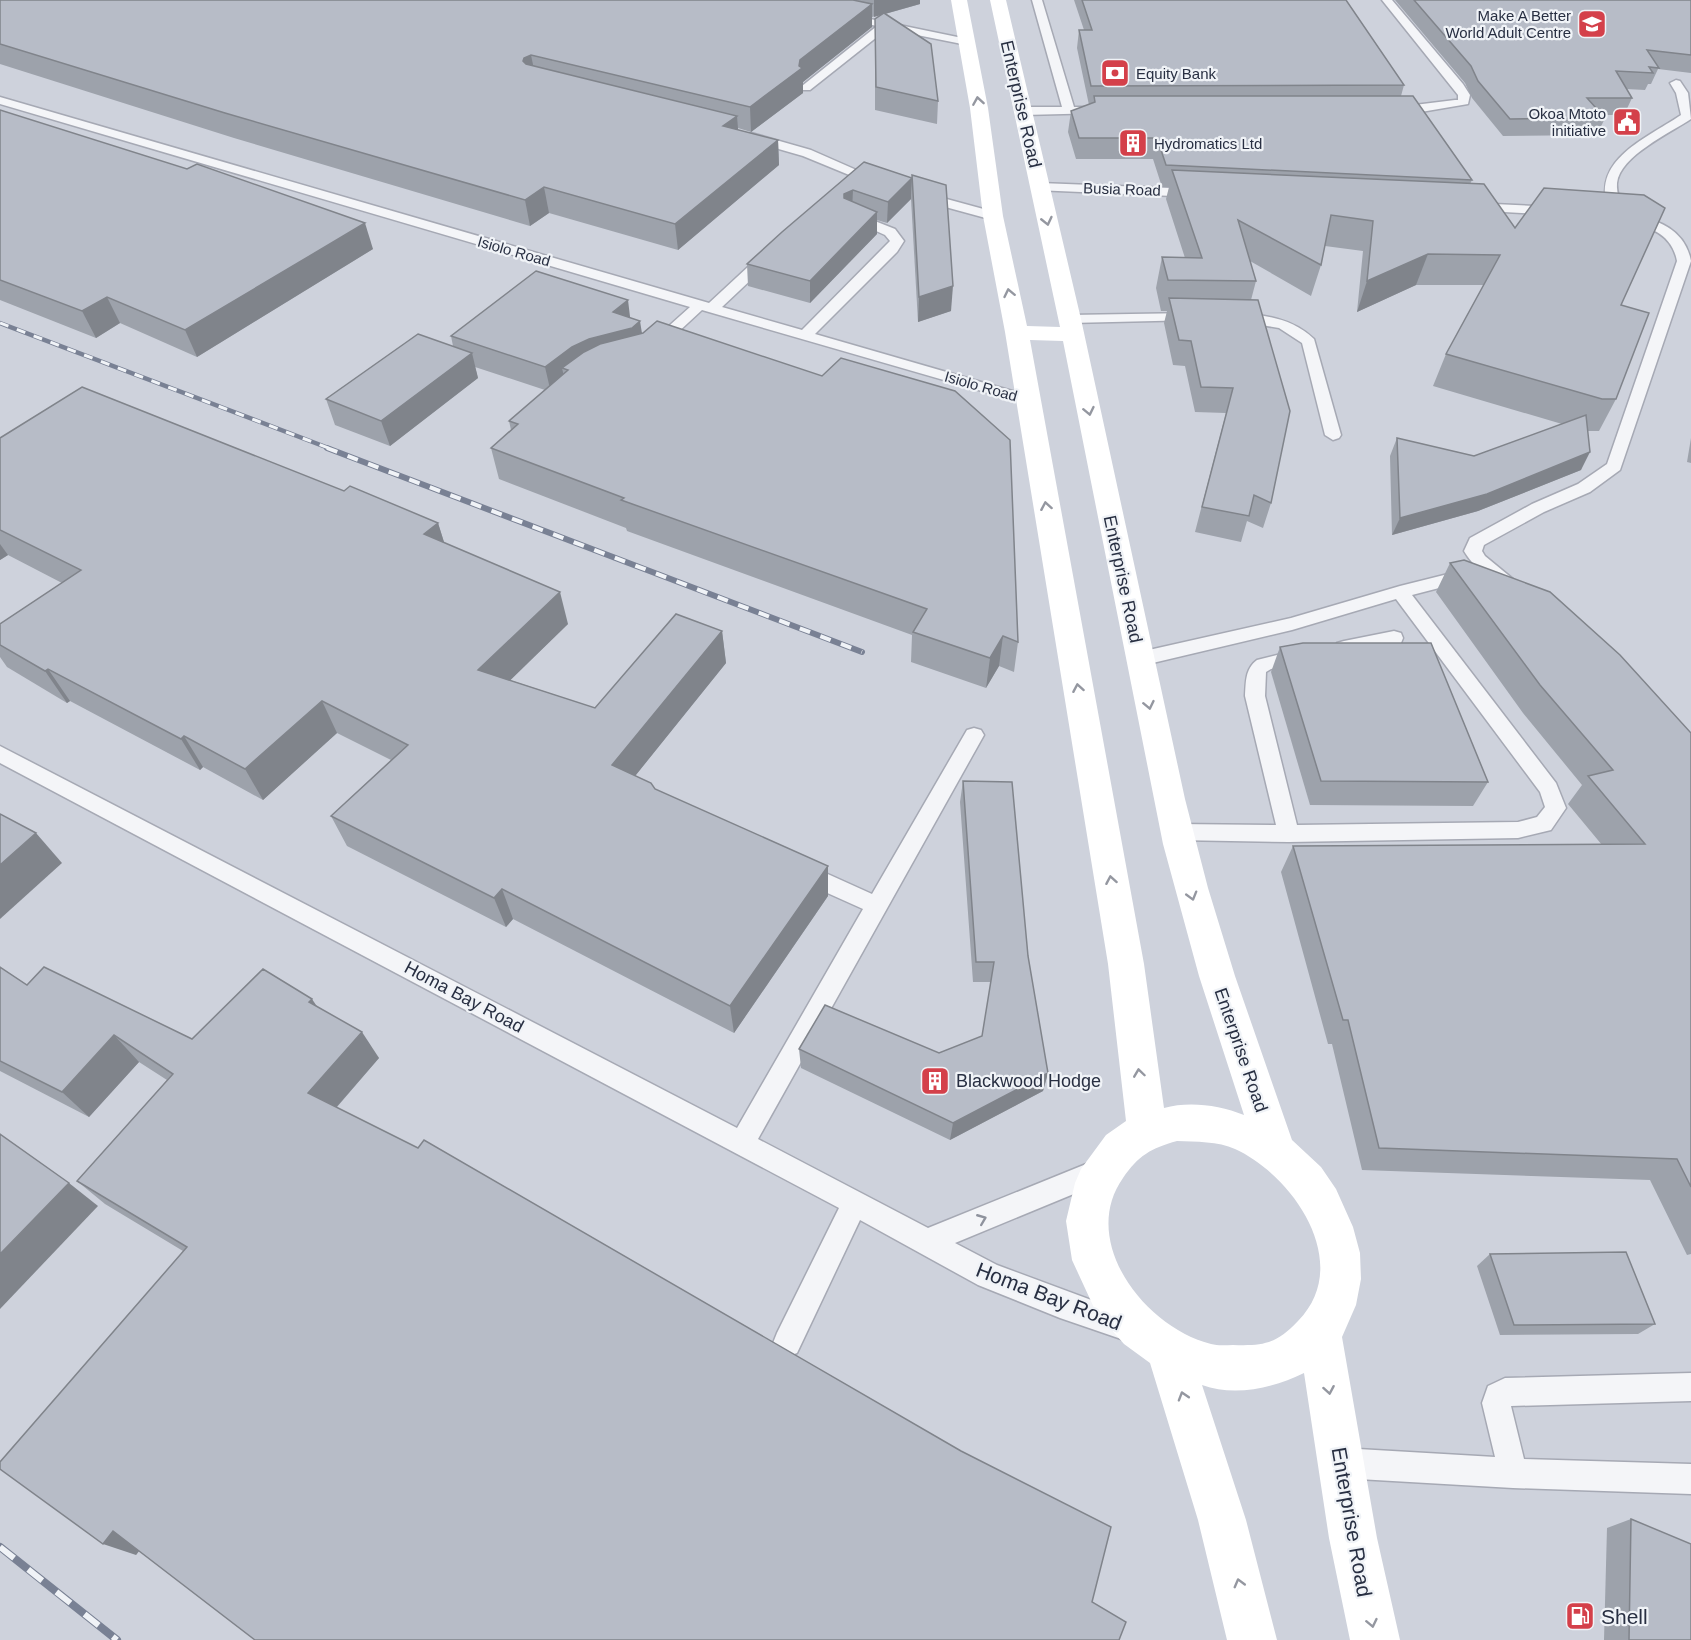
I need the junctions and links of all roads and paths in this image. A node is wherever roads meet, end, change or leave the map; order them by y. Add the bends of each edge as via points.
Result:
1 (959, 0) edge
2 (998, 0) edge
3 (1036, 0) edge
4 (1387, 0) edge
5 (839, 15) edge
6 (885, 25) junction
7 (967, 42) junction
8 (1676, 83) dead end
9 (806, 88) edge
10 (0, 100) edge
11 (1381, 110) edge
12 (1024, 111) junction
13 (1069, 111) junction
14 (1117, 111) edge
15 (736, 134) edge
16 (891, 187) edge
17 (1040, 187) junction
18 (909, 192) edge
19 (1210, 193) edge
20 (1457, 206) edge
21 (1564, 212) edge
22 (993, 216) junction
23 (852, 217) edge
24 (1691, 230) edge
25 (1670, 234) junction
26 (780, 245) edge
27 (1688, 262) edge
28 (706, 307) junction
29 (1208, 316) edge
30 (1224, 316) edge
31 (1071, 327) junction
32 (1017, 332) junction
33 (805, 335) junction
34 (642, 358) edge
35 (1028, 400) junction
36 (1333, 435) dead end
37 (1490, 570) junction
38 (1400, 592) junction
39 (1521, 592) edge
40 (1394, 638) dead end
41 (1140, 659) junction
42 (974, 735) dead end
43 (0, 754) edge
44 (1176, 832) junction
45 (1289, 834) junction
46 (784, 863) edge
47 (878, 906) junction
48 (1147, 1131) junction
49 (742, 1143) junction
50 (1276, 1150) junction
51 (1101, 1170) junction
52 (855, 1203) junction
53 (928, 1241) junction
54 (1319, 1332) junction
55 (1154, 1341) junction
56 (788, 1343) dead end
57 (1691, 1387) edge
58 (1341, 1462) junction
59 (1513, 1473) junction
60 (1691, 1479) edge
61 (1252, 1640) edge
62 (1375, 1640) edge

1 - 7 main road
2 - 12 main road, Enterprise Road
3 - 13 lane
4 - 11 lane via 1459,86 1464,102 1429,110
5 - 6 lane
6 - 7 lane
6 - 9 lane
22 -> 7 main road via 980,108
8 - 25 lane via 1687,116 1644,143 1616,167 1611,184 1612,215 1639,219
10 - 28 lane, Isiolo Road
12 - 13 lane
12 - 17 main road, Enterprise Road
13 - 14 lane
15 - 16 lane via 793,148
17 - 19 lane, Busia Road
17 -> 31 main road, Enterprise Road
18 - 22 lane
20 - 21 lane
32 -> 22 main road
23 - 33 lane via 890,232 897,241
24 - 25 lane
25 - 27 lane
26 - 28 lane
27 - 37 lane via 1614,466 1584,488 1476,542 1473,551
28 - 33 lane, Isiolo Road
28 - 34 lane
29 - 31 lane
30 - 36 lane via 1263,319 1300,332 1309,342
31 - 32 main road
31 -> 41 main road, Enterprise Road
32 - 35 main road
33 - 35 lane, Isiolo Road
48 -> 35 main road via 1126,964
37 - 38 lane
37 - 39 lane
38 - 41 lane via 1292,624
38 - 45 lane via 1549,789 1556,808 1544,824 1518,830
40 - 45 lane via 1264,664 1257,670 1256,696
41 -> 44 main road, Enterprise Road
42 - 47 lane
43 - 49 lane, Homa Bay Road
44 - 45 lane
44 -> 50 main road, Enterprise Road via 1207,949
46 - 47 lane
47 - 49 lane
48 - 50 main road, Enterprise Road via 1177,1123 1210,1124 1244,1133
48 - 51 main road, Enterprise Road via 1121,1147
49 - 52 lane, Homa Bay Road
50 - 54 main road, Enterprise Road via 1303,1175 1323,1205 1340,1252 1335,1306
53 -> 51 lane
51 - 55 main road, Enterprise Road via 1090,1199 1088,1232 1094,1259 1113,1302
52 - 53 lane, Homa Bay Road
52 - 56 lane
53 - 55 lane, Homa Bay Road via 1017,1288
54 - 55 main road, Enterprise Road via 1298,1353 1269,1366 1236,1371 1202,1365
54 -> 58 main road, Enterprise Road
61 -> 55 main road, Enterprise Road via 1222,1520
57 - 59 lane via 1505,1392 1496,1403
58 - 59 lane
58 -> 62 main road, Enterprise Road
59 - 60 lane

